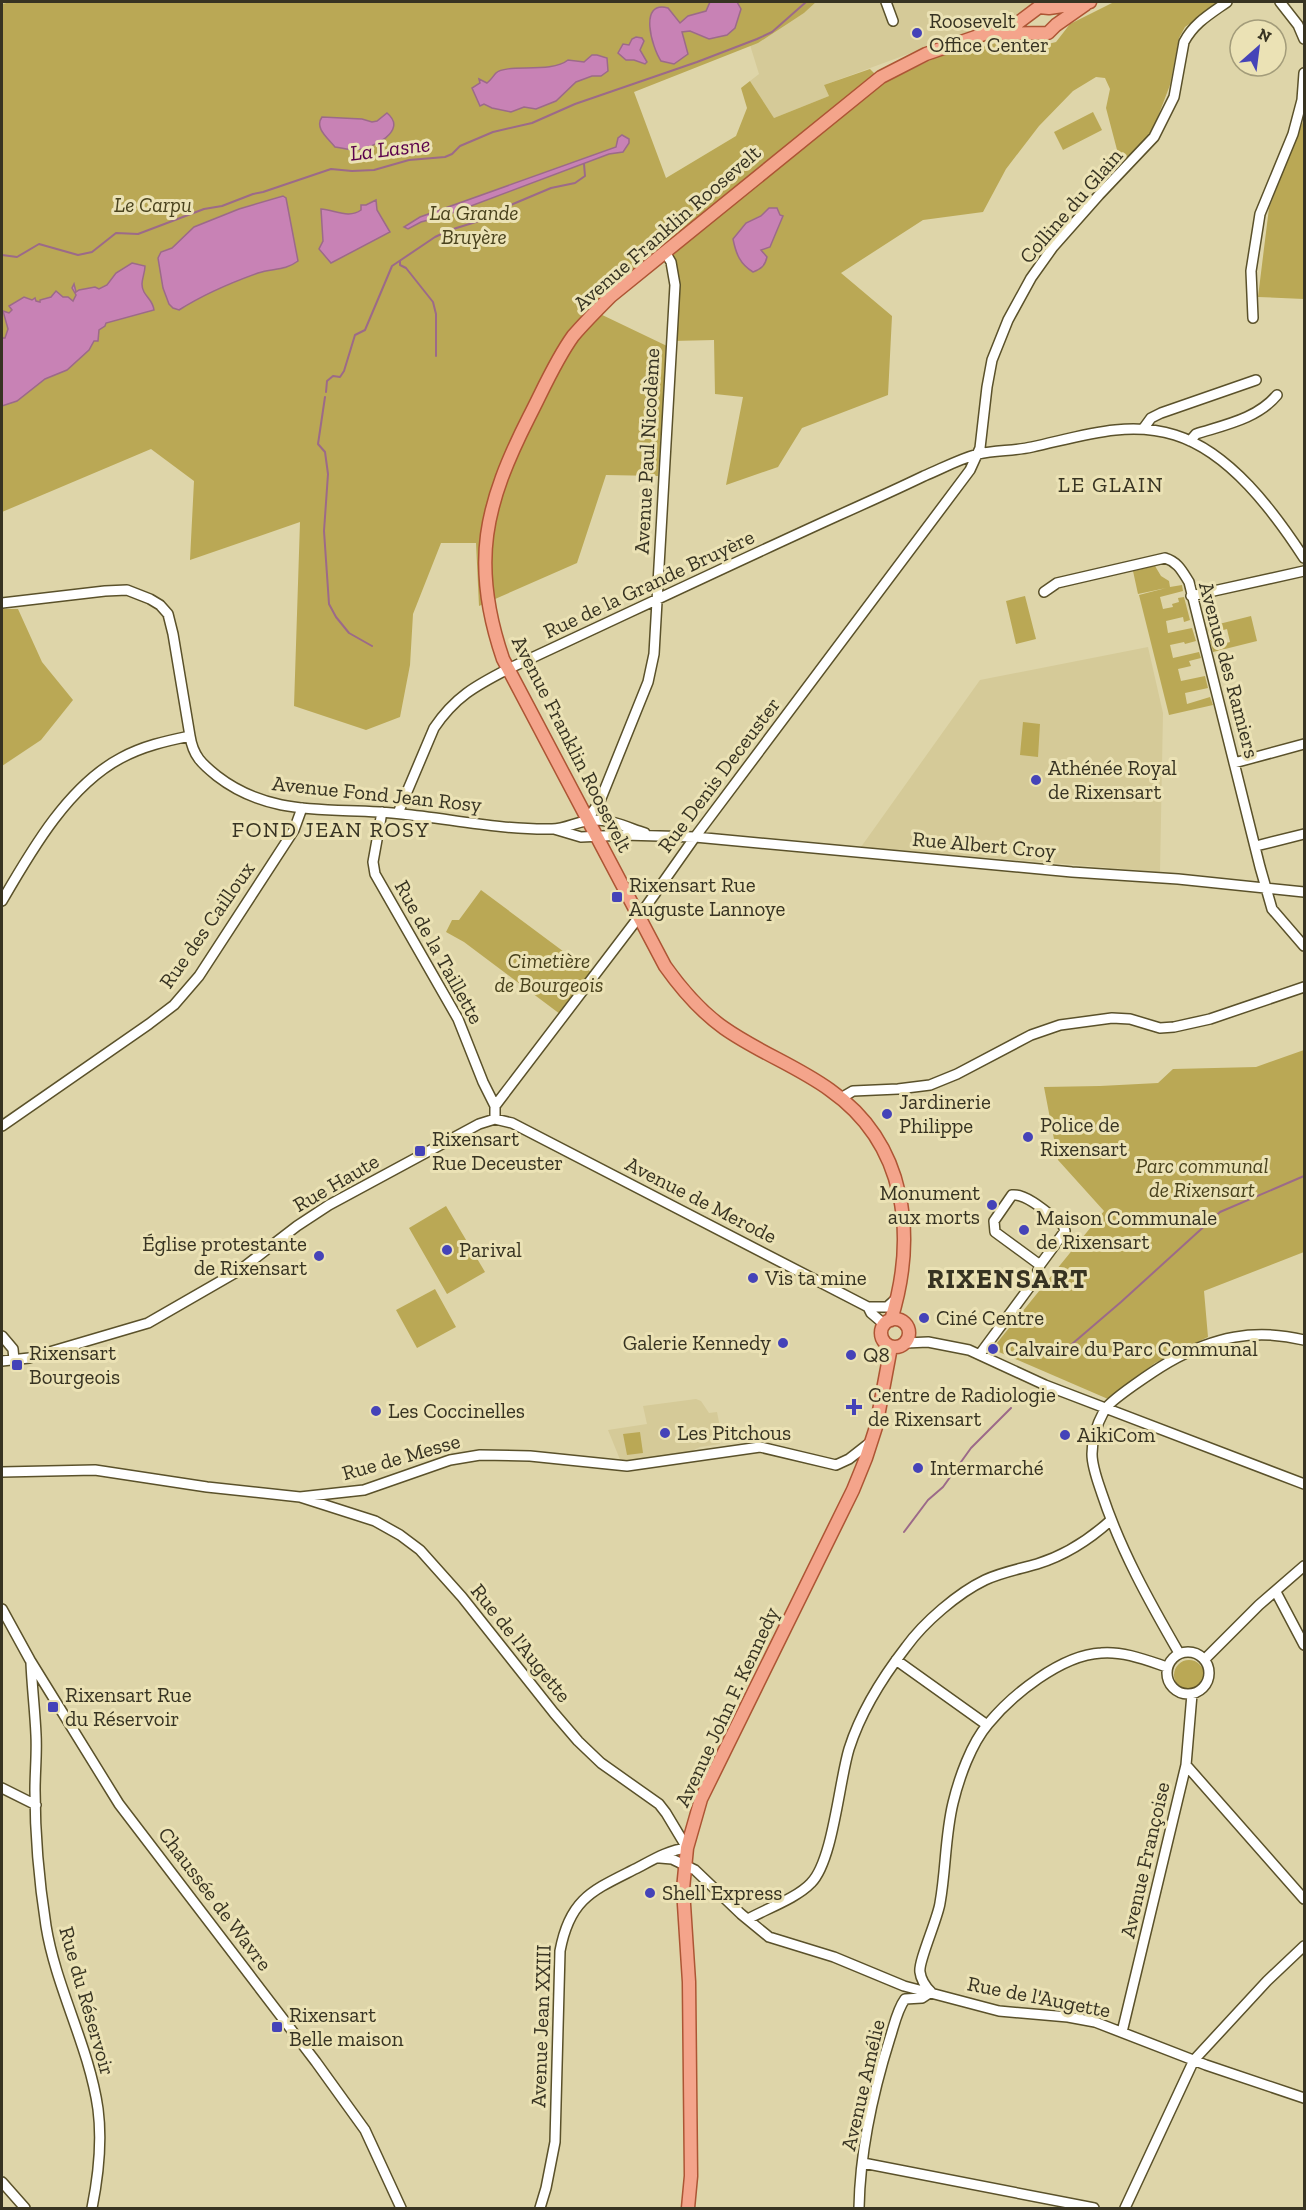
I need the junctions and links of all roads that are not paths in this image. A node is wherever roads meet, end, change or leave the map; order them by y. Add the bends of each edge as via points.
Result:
1 (886, 2) edge
2 (1090, 2) edge
3 (1227, 2) edge
4 (1280, 2) edge
5 (1038, 8) edge
6 (893, 21) dead end
7 (1056, 25) junction
8 (1037, 33) junction
9 (987, 34) junction
10 (1305, 39) edge
11 (1305, 73) edge
12 (665, 252) junction
13 (1253, 318) dead end
14 (1256, 380) dead end
15 (1277, 395) dead end
16 (1143, 429) junction
17 (1190, 441) junction
18 (978, 454) junction
19 (1305, 558) edge
20 (1305, 571) edge
21 (1044, 592) dead end
22 (1191, 596) junction
23 (656, 600) junction
24 (2, 603) edge
25 (508, 669) junction
26 (190, 736) junction
27 (1305, 744) edge
28 (1234, 762) junction
29 (302, 808) junction
30 (382, 812) junction
31 (398, 813) junction
32 (587, 820) junction
33 (554, 829) junction
34 (1305, 834) edge
35 (596, 837) junction
36 (659, 837) junction
37 (695, 837) junction
38 (1256, 846) junction
39 (1266, 889) junction
40 (1305, 892) edge
41 (2, 901) edge
42 (638, 918) junction
43 (1305, 946) edge
44 (1305, 987) edge
45 (841, 1098) junction
46 (495, 1106) junction
47 (495, 1119) junction
48 (2, 1125) edge
49 (1040, 1265) junction
50 (898, 1297) junction
51 (868, 1307) junction
52 (888, 1322) junction
53 (2, 1336) edge
54 (1305, 1340) edge
55 (906, 1343) junction
56 (891, 1347) junction
57 (980, 1354) junction
58 (14, 1360) junction
59 (2, 1361) edge
60 (1104, 1408) junction
61 (872, 1441) junction
62 (2, 1472) edge
63 (1305, 1485) edge
64 (300, 1497) junction
65 (1111, 1520) junction
66 (1305, 1566) edge
67 (1276, 1592) junction
68 (2, 1609) edge
69 (1305, 1645) edge
70 (1179, 1653) junction
71 (1205, 1659) junction
72 (30, 1660) junction
73 (896, 1660) junction
74 (1167, 1667) junction
75 (1192, 1694) junction
76 (987, 1725) junction
77 (1186, 1765) junction
78 (2, 1788) edge
79 (36, 1805) junction
80 (687, 1848) junction
81 (658, 1858) junction
82 (684, 1866) junction
83 (1305, 1899) edge
84 (748, 1919) junction
85 (1305, 1946) edge
86 (931, 1992) junction
87 (1122, 2031) junction
88 (1194, 2060) junction
89 (1305, 2098) edge
90 (863, 2163) junction
91 (2, 2182) edge
92 (25, 2208) edge
93 (92, 2208) edge
94 (401, 2208) edge
95 (540, 2208) edge
96 (688, 2208) edge
97 (859, 2208) edge
98 (1094, 2208) edge
99 (1125, 2208) edge

1 - 6 street
2 - 5 main road, Avenue Franklin Roosevelt
2 - 7 main road, Avenue Franklin Roosevelt
3 - 18 street, Colline du Glain via 1194,26 1184,42 1174,97 1154,138 1053,247 1016,303 992,360
4 - 10 street
5 - 7 main road via 1054,12
5 - 8 main road via 1029,22
5 - 9 main road, Avenue Franklin Roosevelt
7 - 8 main road via 1048,33
8 - 9 main road, Avenue Franklin Roosevelt
9 - 12 main road, Avenue Franklin Roosevelt via 926,54 881,77
11 - 13 street via 1293,134 1260,214 1251,271
12 - 23 street, Avenue Paul Nicodème via 675,285
12 - 25 main road, Avenue Franklin Roosevelt via 611,296 573,336 497,487 485,547 485,577 493,629
14 - 16 street via 1161,413
15 - 17 street via 1255,413 1196,434
16 - 17 street, Rue de la Grande Bruyère
16 - 18 street, Rue de la Grande Bruyère via 1104,431
17 - 19 street, Rue de la Grande Bruyère via 1250,486
18 - 23 street, Rue de la Grande Bruyère
18 - 37 street, Rue Denis Deceuster via 970,470
20 - 22 street
21 - 22 street, Avenue des Ramiers via 1057,583 1165,558 1174,561 1182,571
22 - 28 street, Avenue des Ramiers
23 - 25 street, Rue de la Grande Bruyère
23 - 32 street, Avenue Paul Nicodème via 651,670 600,801
24 - 26 street, Avenue Fond Jean Rosy via 119,590 138,593 160,605 168,614 173,634
25 - 31 street, Rue de la Grande Bruyère via 469,690 440,719
25 - 32 main road, Avenue Franklin Roosevelt
26 - 29 street, Avenue Fond Jean Rosy via 192,750 201,761 233,787 263,801
26 - 41 street via 136,750 93,778 63,806
27 - 28 street
28 - 38 street, Avenue des Ramiers
29 - 30 street, Avenue Fond Jean Rosy
29 - 48 street, Rue des Cailloux via 290,837 182,997
30 - 31 street, Avenue Fond Jean Rosy
30 - 46 street, Rue de la Taillette via 374,852 375,874 458,1019
31 - 33 street, Avenue Fond Jean Rosy
32 - 33 street, Avenue Fond Jean Rosy
32 - 35 main road, Avenue Franklin Roosevelt
32 - 36 street, Rue Albert Croy via 612,822
33 - 35 street, Avenue Fond Jean Rosy via 574,836
34 - 38 street
35 - 36 street, Rue Albert Croy
35 - 42 main road, Avenue Franklin Roosevelt
36 - 37 street, Rue Albert Croy
37 - 39 street, Rue Albert Croy
37 - 42 street, Rue Denis Deceuster
38 - 39 street, Avenue des Ramiers
39 - 40 street, Rue Albert Croy
39 - 43 street, Avenue des Ramiers via 1272,909
42 - 45 main road, Avenue Franklin Roosevelt via 680,987 712,1018
42 - 46 street, Rue Denis Deceuster
44 - 45 street via 1174,1027 1160,1028 1112,1018 1060,1025 1031,1035 930,1085 853,1091
45 - 50 main road, Avenue Franklin Roosevelt via 878,1142 900,1194 904,1246
46 - 47 street
47 - 51 street, Avenue de Merode via 512,1123
47 - 58 street, Rue Haute via 329,1205 240,1270 148,1323
49 - 49 street via 995,1232 994,1221 1012,1195 1026,1197 1063,1225 1065,1231
49 - 57 street via 1034,1281
50 - 51 street via 886,1307
50 - 52 main road, Avenue Franklin Roosevelt
51 - 52 street, Avenue de Merode
52 - 55 main road via 897,1319 907,1326
52 - 56 main road via 881,1330 882,1340
53 - 58 street via 13,1349
54 - 60 street via 1268,1335 1210,1342 1163,1366
55 - 56 main road
55 - 57 street via 952,1345
56 - 61 main road, Avenue John F. Kennedy
57 - 60 street
58 - 59 street, Rue Haute
60 - 63 street
60 - 65 street via 1092,1456
61 - 64 street, Rue de Messe via 836,1465 760,1447 627,1466 480,1455 450,1460 364,1490
61 - 80 main road, Avenue John F. Kennedy via 853,1490 701,1798
62 - 64 street, Rue de Messe via 95,1470
64 - 80 street, Rue de l'Augette via 375,1521 420,1550 562,1724 602,1763 659,1804
65 - 70 street via 1133,1572
65 - 73 street via 1072,1550 996,1575 960,1596
66 - 67 street
67 - 69 street
67 - 71 street
68 - 72 street, Chaussée de Wavre
70 - 71 street via 1191,1652
70 - 74 street
71 - 75 street via 1210,1676 1202,1690
72 - 79 street, Rue du Réservoir
72 - 94 street, Chaussée de Wavre via 119,1804 365,2130
73 - 76 street
73 - 84 street via 878,1686 850,1746 820,1872 799,1892
74 - 75 street via 1172,1687
74 - 76 street via 1119,1653 1083,1656 1038,1679
75 - 77 street, Avenue Françoise
76 - 86 street via 962,1773 948,1824 941,1901 920,1971
77 - 83 street
77 - 87 street, Avenue Françoise
78 - 79 street
79 - 93 street, Rue du Réservoir via 40,1880 51,1956 76,2028 98,2111 98,2160
80 - 81 street, Avenue Jean XXIII
80 - 82 main road, Avenue John F. Kennedy
81 - 82 street via 672,1859
81 - 95 street, Avenue Jean XXIII via 586,1897 564,1931 560,1951 555,2142
82 - 84 street, Rue de l'Augette via 695,1870
82 - 96 main road, Avenue John F. Kennedy via 689,1982
84 - 86 street, Rue de l'Augette via 769,1937
85 - 88 street
86 - 87 street, Rue de l'Augette via 999,2011 1068,2017
86 - 90 street, Avenue Amélie via 902,2003 886,2049
87 - 88 street, Rue de l'Augette
88 - 89 street, Rue de l'Augette
88 - 99 street
90 - 97 street, Avenue Amélie
90 - 98 street
91 - 92 street

